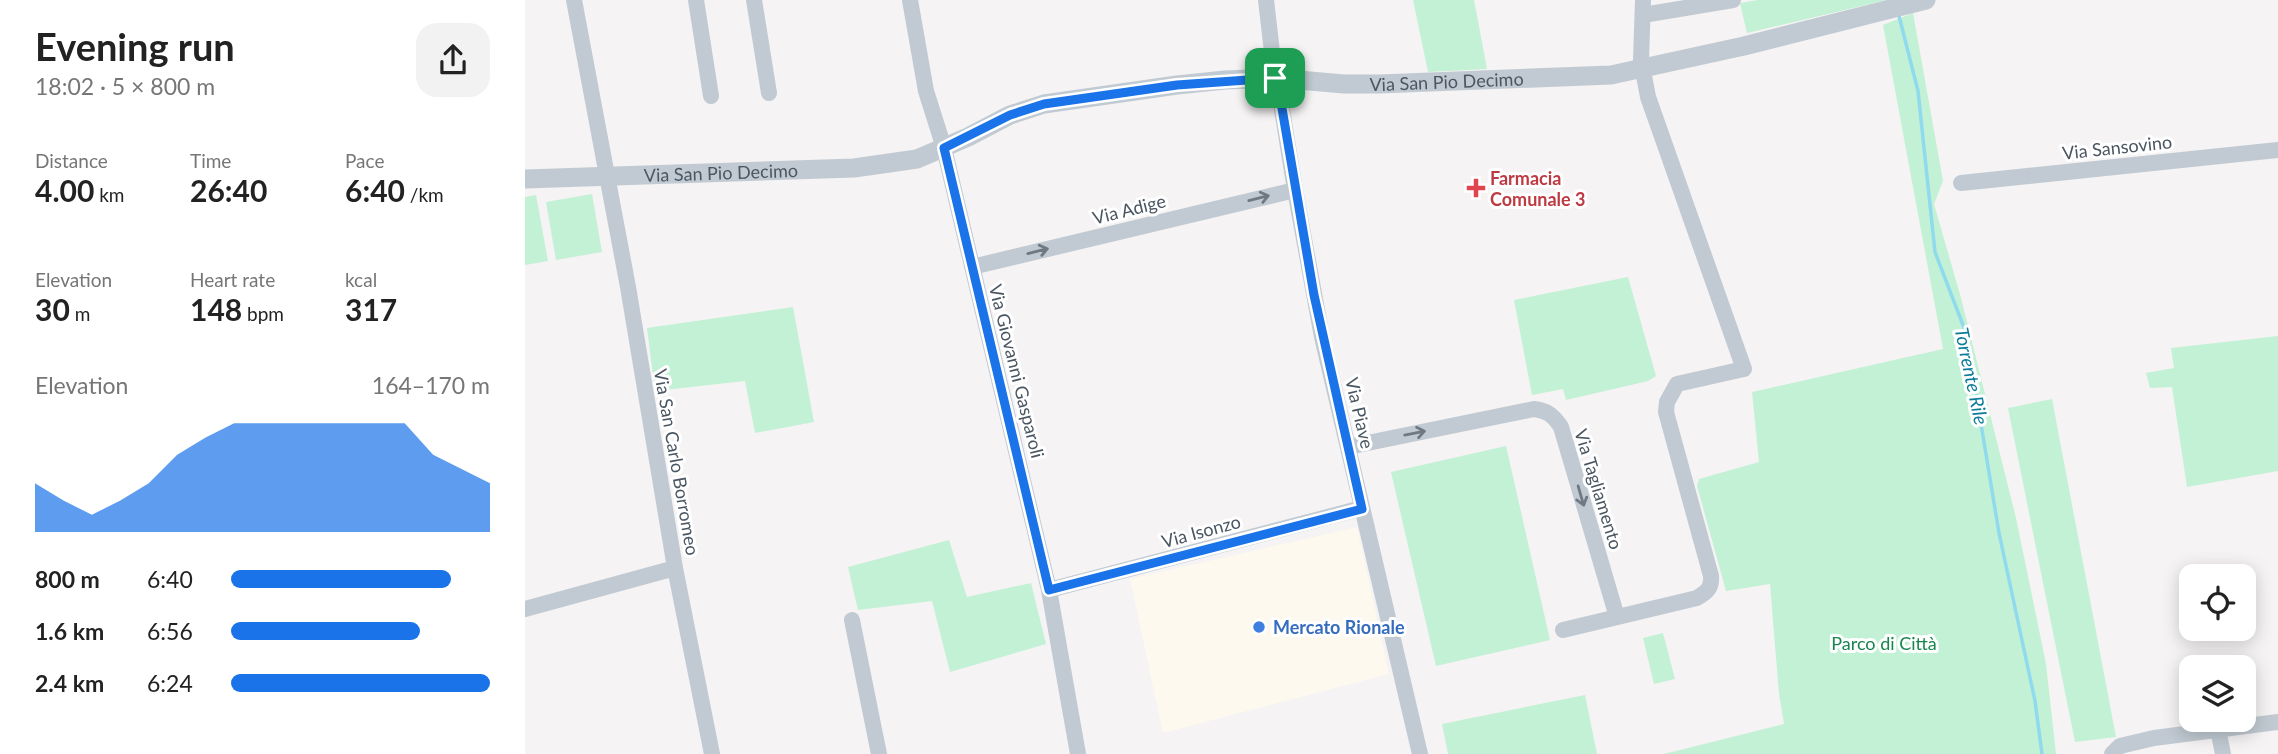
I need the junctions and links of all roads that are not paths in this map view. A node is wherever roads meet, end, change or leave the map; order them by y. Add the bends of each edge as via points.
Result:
1 (574, 0) edge
2 (696, 0) edge
3 (754, 0) edge
4 (910, 0) edge
5 (1266, 0) edge
6 (1733, 0) edge
7 (1921, 1) edge
8 (1643, 8) edge
9 (1642, 70) junction
10 (1275, 78) junction
11 (769, 93) dead end
12 (711, 96) dead end
13 (944, 148) junction
14 (2278, 150) edge
15 (607, 175) junction
16 (525, 179) edge
17 (1961, 183) dead end
18 (1295, 190) junction
19 (972, 267) junction
20 (1348, 447) junction
21 (1362, 509) junction
22 (675, 568) junction
23 (1049, 590) junction
24 (525, 609) edge
25 (1616, 617) junction
26 (852, 620) dead end
27 (1563, 630) dead end
28 (2278, 722) edge
29 (2256, 725) edge
30 (2197, 732) edge
31 (2219, 732) edge
32 (712, 754) edge
33 (879, 754) edge
34 (1078, 754) edge
35 (1420, 754) edge
36 (2112, 754) edge
37 (2223, 754) edge

1 - 15 street, Via San Carlo Borromeo
2 - 12 street
3 - 11 street
4 - 13 street, Via Giovanni Gasparoli via 926,90
5 - 10 street, Via Piave
6 - 8 street
7 - 9 street, Via San Pio Decimo
8 - 9 street
9 - 10 street, Via San Pio Decimo via 1378,84
9 - 25 street via 1744,369 1677,384 1667,402 1712,584 1697,598
10 - 13 street, Via San Pio Decimo via 1177,85 1044,104 1010,115
10 - 18 street, Via Piave
13 - 15 street, Via San Pio Decimo via 917,159 854,169
13 - 19 street, Via Giovanni Gasparoli
14 - 17 street, Via Sansovino
15 - 16 street, Via San Pio Decimo
15 - 22 street, Via San Carlo Borromeo
19 -> 18 street, Via Adige
18 - 20 street, Via Piave
19 - 23 street, Via Giovanni Gasparoli
20 - 21 street, Via Piave
20 -> 25 street, Via Tagliamento via 1534,409 1554,416
21 - 23 street, Via Isonzo
21 - 35 street, Via Piave
22 - 24 street
22 - 32 street, Via San Carlo Borromeo
23 - 34 street, Via Giovanni Gasparoli
25 - 27 street
26 - 33 street
28 - 29 street
30 - 36 street via 2120,746
31 - 37 street

